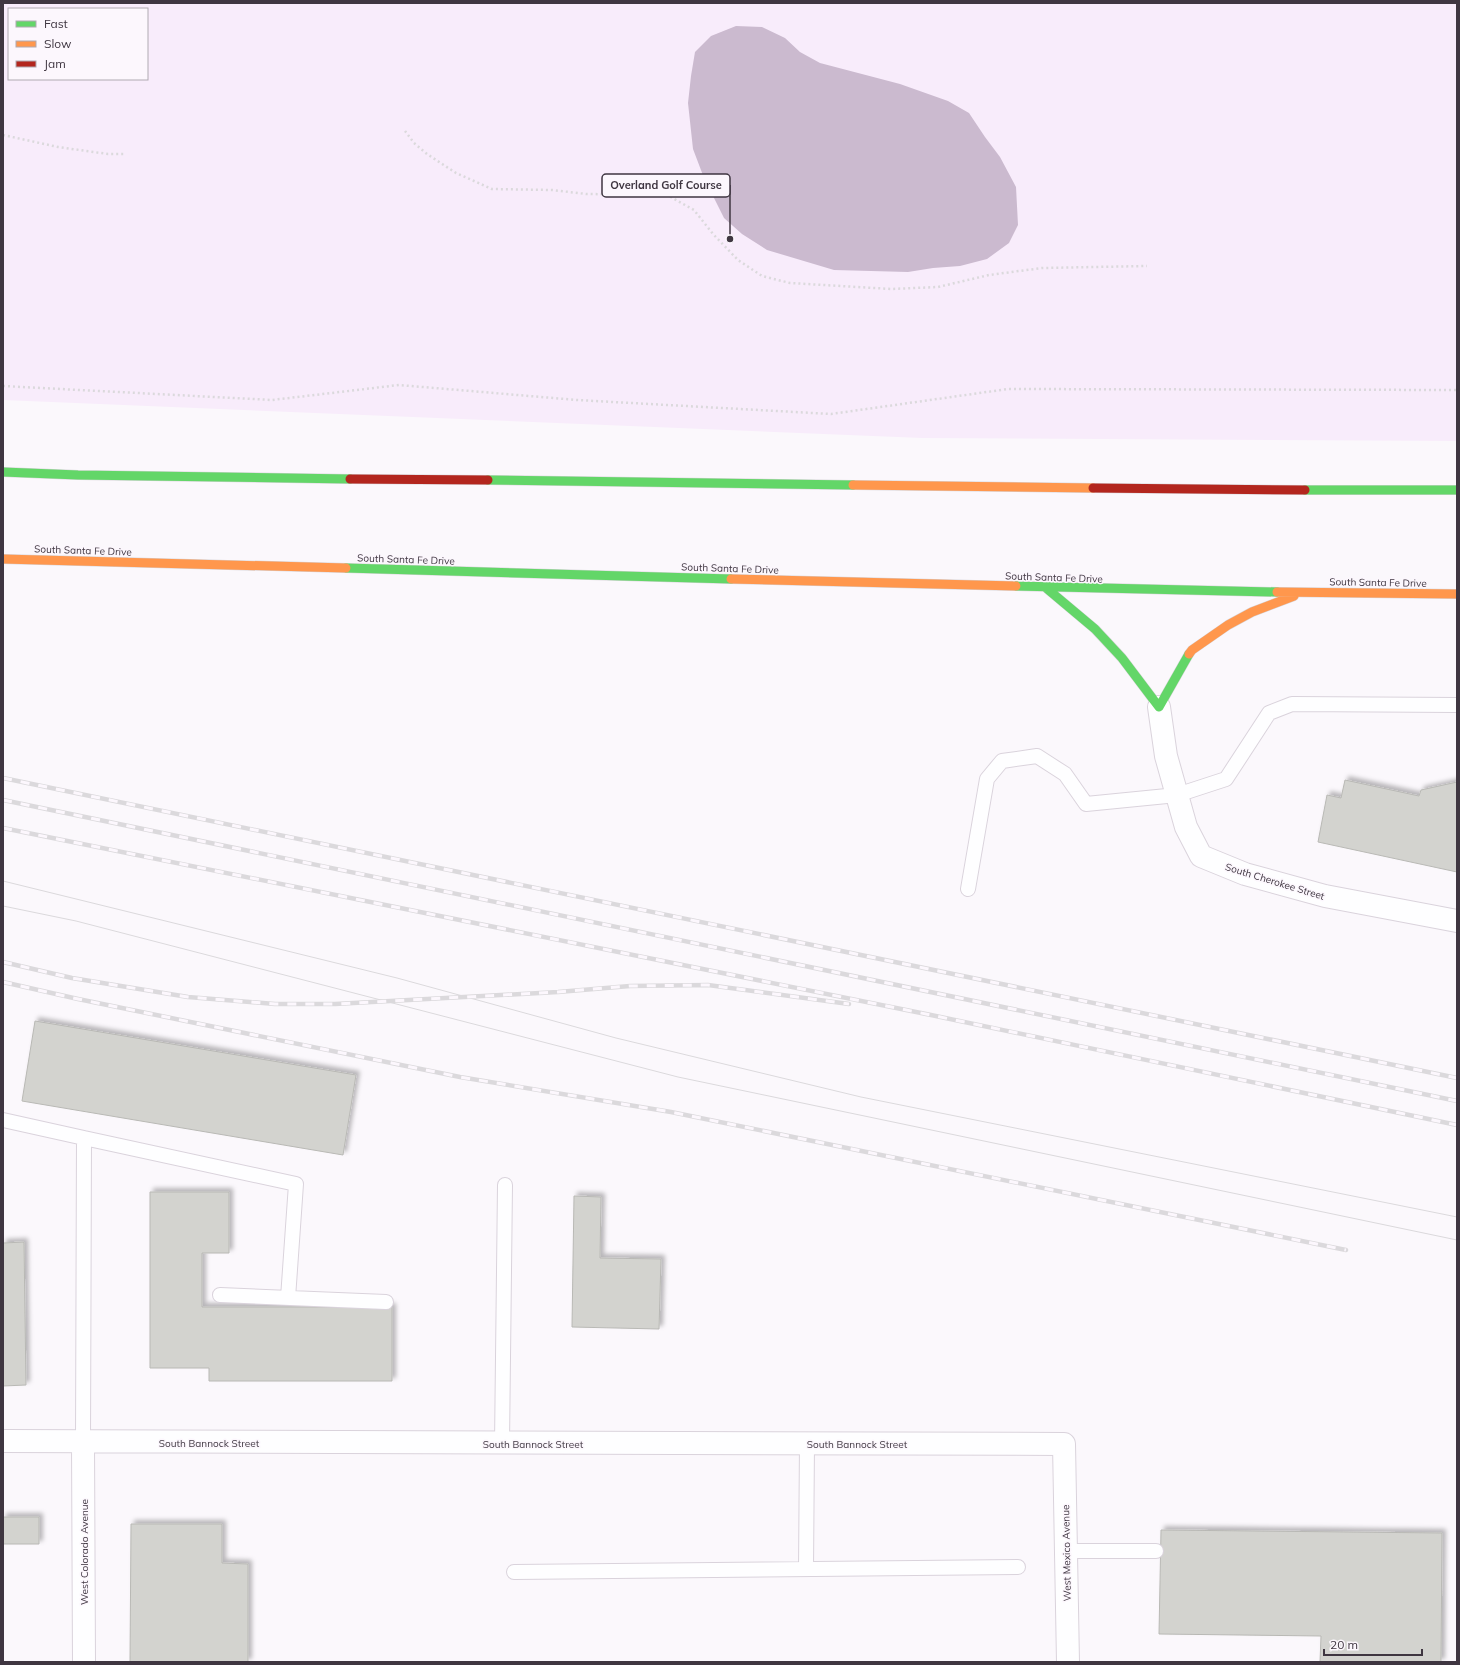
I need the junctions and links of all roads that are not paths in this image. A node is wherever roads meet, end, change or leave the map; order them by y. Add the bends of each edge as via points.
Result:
1 (3, 472) edge
2 (1457, 490) edge
3 (3, 559) edge
4 (1045, 587) junction
5 (1305, 592) junction
6 (1457, 594) edge
7 (1452, 705) edge
8 (1159, 707) junction
9 (1457, 717) edge
10 (1177, 796) junction
11 (968, 889) dead end
12 (1457, 920) edge
13 (3, 1120) edge
14 (84, 1138) junction
15 (505, 1185) dead end
16 (220, 1295) dead end
17 (288, 1298) junction
18 (386, 1302) dead end
19 (3, 1441) edge
20 (83, 1443) junction
21 (502, 1444) junction
22 (807, 1444) junction
23 (1064, 1444) joint
24 (1066, 1551) junction
25 (1156, 1551) dead end
26 (1018, 1566) dead end
27 (806, 1569) junction
28 (514, 1572) dead end
29 (84, 1662) edge
30 (1068, 1662) edge

1 - 2 highway via 1135,489
3 - 4 highway, South Santa Fe Drive
4 - 5 highway, South Santa Fe Drive
4 - 8 highway via 1095,629 1122,658
5 - 6 highway, South Santa Fe Drive
5 - 8 highway via 1252,612 1192,650
7 - 9 lane
7 - 10 lane via 1292,704 1269,713 1226,779
8 - 10 street, South Cherokee Street via 1166,756
10 - 11 lane via 1086,804 1065,774 1037,756 1002,761 987,779
10 - 12 street, South Cherokee Street via 1186,826 1201,856 1245,874 1325,896
13 - 14 lane
14 - 17 lane via 296,1184
14 - 20 lane
15 - 21 lane
16 - 17 lane
17 - 18 lane
19 - 20 street, South Bannock Street
20 - 21 street, South Bannock Street
20 - 29 street, West Colorado Avenue
21 - 22 street, South Bannock Street
22 - 23 street, South Bannock Street
22 - 27 lane
23 - 24 street, West Mexico Avenue
24 - 25 lane
24 - 30 street, West Mexico Avenue
26 - 27 lane
27 - 28 lane

